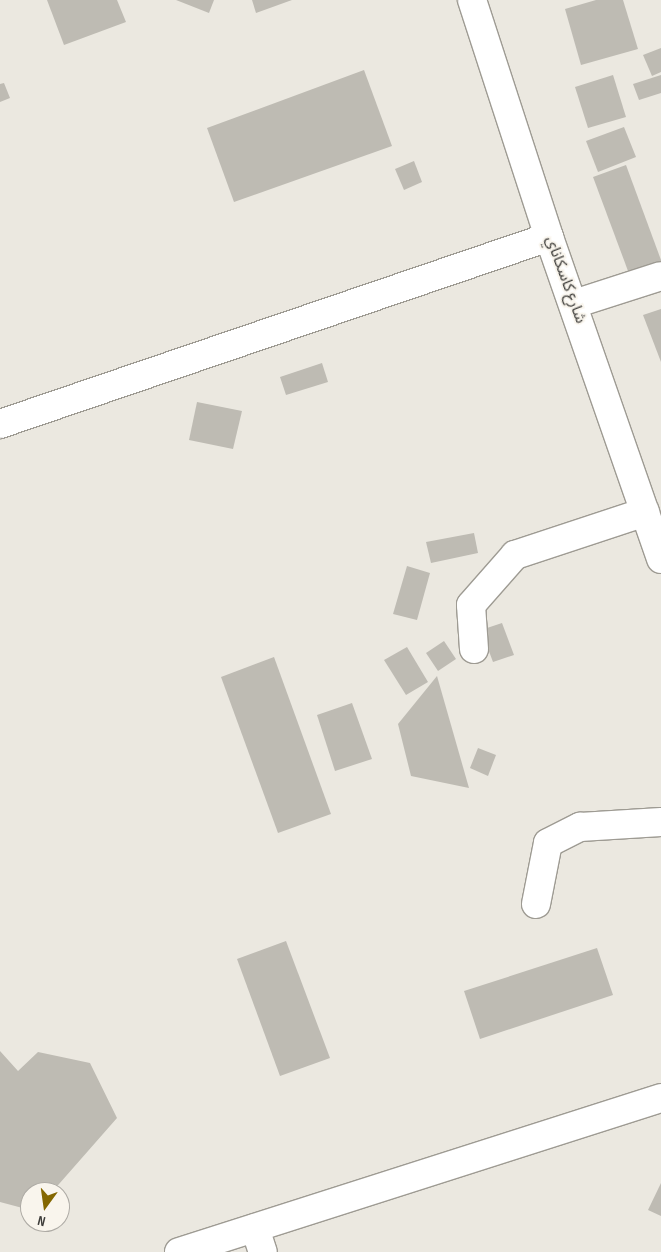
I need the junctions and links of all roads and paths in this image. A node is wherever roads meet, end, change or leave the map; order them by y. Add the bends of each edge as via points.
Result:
1 (472, 0) edge
2 (549, 237) junction
3 (661, 276) edge
4 (574, 304) junction
5 (0, 424) edge
6 (645, 512) junction
7 (661, 560) edge
8 (474, 649) dead end
9 (661, 822) edge
10 (536, 904) dead end
11 (661, 1098) edge
12 (259, 1240) edge
13 (179, 1252) edge

1 - 2 street, شارع كاسكاناي
2 - 4 street, شارع كاسكاناي
2 - 5 street
3 - 4 street
4 - 6 street, شارع كاسكاناي
6 - 7 street, شارع كاسكاناي
6 - 8 street via 514,555 472,605
9 - 10 street via 580,827 548,843
11 - 12 street
12 - 13 street

